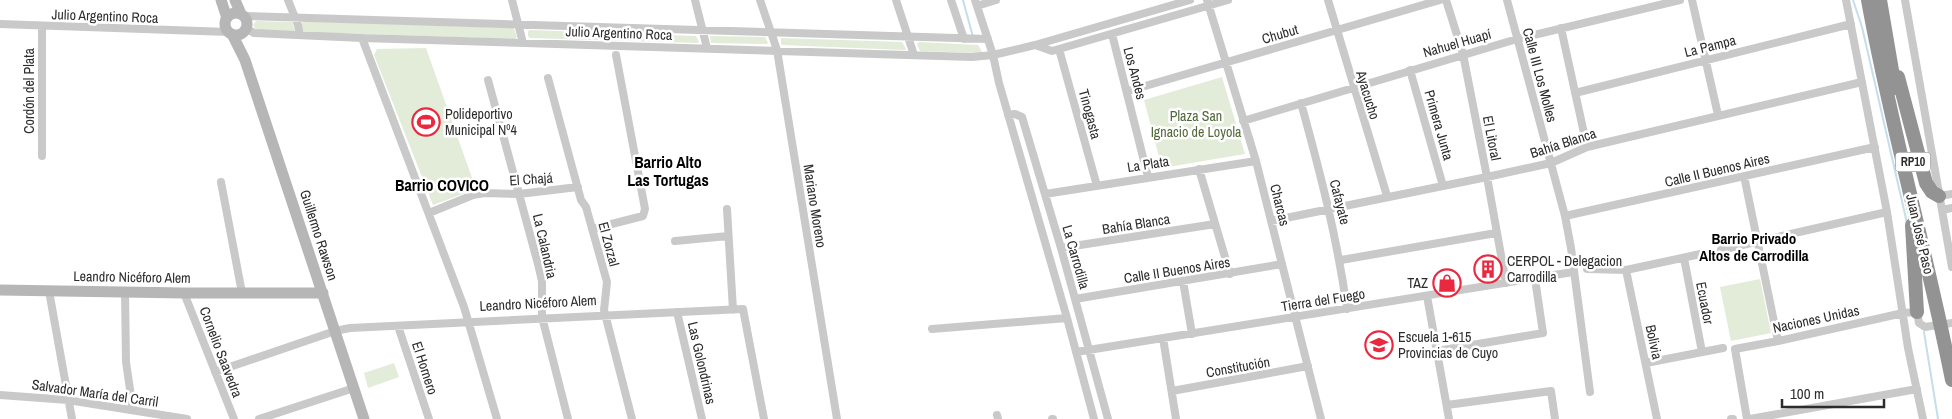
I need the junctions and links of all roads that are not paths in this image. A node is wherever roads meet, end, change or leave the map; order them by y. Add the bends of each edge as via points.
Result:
1 (221, 0) edge
2 (235, 0) edge
3 (288, 0) edge
4 (512, 0) edge
5 (695, 0) edge
6 (760, 0) edge
7 (896, 0) edge
8 (951, 0) edge
9 (996, 0) edge
10 (1190, 0) edge
11 (1228, 0) edge
12 (1328, 0) edge
13 (1440, 0) edge
14 (1446, 0) edge
15 (1507, 0) edge
16 (1680, 0) edge
17 (1692, 0) edge
18 (1846, 0) edge
19 (1905, 0) edge
20 (1875, 1) edge
21 (976, 3) edge
22 (1208, 3) edge
23 (294, 17) junction
24 (0, 24) edge
25 (519, 24) junction
26 (1851, 24) junction
27 (235, 25) junction
28 (42, 26) junction
29 (1562, 28) junction
30 (1336, 30) junction
31 (703, 31) junction
32 (771, 32) junction
33 (1112, 34) junction
34 (300, 35) junction
35 (908, 37) junction
36 (362, 38) junction
37 (964, 39) junction
38 (988, 39) junction
39 (1517, 39) junction
40 (524, 43) junction
41 (1887, 44) junction
42 (1035, 45) junction
43 (707, 48) junction
44 (1059, 49) junction
45 (777, 50) junction
46 (1463, 54) junction
47 (616, 55) dead end
48 (914, 55) junction
49 (993, 55) junction
50 (1706, 60) junction
51 (1226, 63) junction
52 (1410, 70) junction
53 (548, 78) dead end
54 (488, 80) dead end
55 (1862, 82) junction
56 (1353, 87) junction
57 (1128, 91) junction
58 (1575, 93) junction
59 (1301, 103) junction
60 (1008, 115) junction
61 (1718, 115) junction
62 (1243, 121) junction
63 (1587, 147) junction
64 (1875, 147) junction
65 (42, 156) dead end
66 (1256, 161) junction
67 (1551, 163) junction
68 (1199, 169) junction
69 (1906, 169) junction
70 (1744, 176) junction
71 (1148, 177) junction
72 (1487, 178) junction
73 (221, 182) dead end
74 (1097, 186) junction
75 (1443, 186) junction
76 (578, 187) junction
77 (519, 194) junction
78 (1045, 194) junction
79 (1387, 196) junction
80 (1944, 200) edge
81 (1330, 208) junction
82 (1952, 208) edge
83 (727, 209) dead end
84 (430, 212) junction
85 (1887, 212) junction
86 (1565, 216) junction
87 (1271, 221) junction
88 (1215, 224) junction
89 (592, 229) junction
90 (1496, 233) junction
91 (728, 236) junction
92 (675, 241) dead end
93 (1758, 241) junction
94 (1061, 248) junction
95 (1722, 250) dead end
96 (1705, 253) dead end
97 (1684, 258) junction
98 (1340, 260) junction
99 (1282, 264) junction
100 (1952, 267) edge
101 (1587, 268) dead end
102 (1626, 270) junction
103 (1573, 272) junction
104 (1230, 274) junction
105 (1534, 279) junction
106 (1183, 281) junction
107 (1506, 283) junction
108 (0, 290) edge
109 (49, 291) junction
110 (125, 292) junction
111 (184, 293) junction
112 (242, 293) junction
113 (323, 293) junction
114 (1427, 296) junction
115 (1075, 299) junction
116 (1347, 309) junction
117 (733, 310) junction
118 (678, 312) junction
119 (1910, 312) junction
120 (605, 315) junction
121 (542, 317) junction
122 (1068, 318) junction
123 (1296, 318) junction
124 (467, 322) junction
125 (398, 326) junction
126 (1925, 326) junction
127 (1949, 326) edge
128 (932, 329) dead end
129 (1905, 330) junction
130 (335, 331) junction
131 (1192, 334) junction
132 (1163, 338) junction
133 (1778, 341) junction
134 (1723, 348) dead end
135 (1089, 350) junction
136 (1437, 350) junction
137 (1076, 352) junction
138 (1702, 352) junction
139 (1646, 363) junction
140 (1308, 366) junction
141 (215, 372) junction
142 (1952, 380) edge
143 (354, 388) junction
144 (1917, 389) junction
145 (1172, 391) junction
146 (1590, 392) dead end
147 (0, 395) edge
148 (68, 400) junction
149 (1446, 405) junction
150 (133, 410) junction
151 (143, 415) edge
152 (72, 419) edge
153 (187, 419) edge
154 (234, 419) edge
155 (259, 419) edge
156 (364, 419) edge
157 (428, 419) edge
158 (496, 419) edge
159 (568, 419) edge
160 (632, 419) edge
161 (702, 419) edge
162 (764, 419) edge
163 (837, 419) edge
164 (1094, 419) edge
165 (1108, 419) edge
166 (1176, 419) edge
167 (1319, 419) edge
168 (1449, 419) edge
169 (1555, 419) edge
170 (1657, 419) edge
171 (1748, 419) edge
172 (1922, 419) edge

1 - 27 main road, Guillermo Rawson
2 - 27 main road, Guillermo Rawson
3 - 23 street
4 - 25 street
5 - 31 street
6 - 32 street, Mariano Moreno
7 - 35 street
8 - 37 street
9 - 21 street
10 - 42 street, Julio Argentino Roca
11 - 22 street
12 - 30 street, Ayacucho
13 - 30 street, Chubut
14 - 46 street, El Litoral
15 - 39 street, Calle III Los Molles
16 - 29 street, Nahuel Huapí
17 - 50 street
18 - 26 street
19 - 80 street
20 - 41 highway, Juan José Paso / RP10
20 - 69 highway, Juan José Paso / RP10 via 1874,29
21 - 38 street, La Carrodilla
22 - 33 street
22 - 51 street, Charcas
23 - 25 street, Julio Argentino Roca
23 - 27 street, Julio Argentino Roca
23 - 34 street
24 - 28 street, Julio Argentino Roca
25 - 31 street, Julio Argentino Roca
25 - 40 street
26 - 50 street, La Pampa
26 - 55 street
27 - 28 street, Julio Argentino Roca via 208,32
27 - 34 street, Julio Argentino Roca via 254,33
27 - 113 main road, Guillermo Rawson
28 - 65 street, Cordón del Plata
29 - 39 street, Nahuel Huapí
29 - 58 street
30 - 51 street, Chubut
30 - 56 street, Ayacucho
31 - 32 street, Julio Argentino Roca
31 - 43 street
32 - 35 street, Julio Argentino Roca
32 - 45 street, Mariano Moreno
33 - 44 street
33 - 57 street, Los Andes
34 - 36 street, Julio Argentino Roca
35 - 37 street, Julio Argentino Roca
35 - 48 street
36 - 40 street, Julio Argentino Roca
36 - 84 street
37 - 38 street, Julio Argentino Roca
38 - 49 street, La Carrodilla
39 - 46 street, Nahuel Huapí
39 - 67 street, Calle III Los Molles
40 - 43 street, Julio Argentino Roca
41 - 80 highway via 1926,183
41 - 127 highway, Juan José Paso / RP10
42 - 44 street
42 - 49 street, Julio Argentino Roca
43 - 45 street, Julio Argentino Roca
44 - 74 street, Tinogasta
45 - 48 street, Julio Argentino Roca
45 - 163 street, Mariano Moreno
46 - 52 street, Nahuel Huapí
46 - 72 street, El Litoral
47 - 89 street via 645,209 642,216
48 - 49 street, Julio Argentino Roca
49 - 60 street, La Carrodilla
50 - 58 street, La Pampa
50 - 61 street
51 - 57 street, Chubut
51 - 62 street, Charcas
52 - 56 street, Nahuel Huapí
52 - 75 street, Primera Junta
53 - 76 street, El Zorzal
54 - 77 street, La Calandria
55 - 61 street, Bahía Blanca
55 - 64 street
56 - 59 street, Nahuel Huapí
56 - 79 street, Ayacucho
57 - 71 street, Los Andes
58 - 63 street
59 - 62 street, Nahuel Huapí
59 - 81 street, Cafayate
60 - 78 street, La Carrodilla via 1022,117
60 - 122 street, La Carrodilla
61 - 63 street, Bahía Blanca
62 - 66 street, Charcas
63 - 67 street, Bahía Blanca
64 - 70 street, Calle II Buenos Aires
64 - 85 street
66 - 68 street, La Plata
66 - 87 street, Charcas
67 - 72 street, Bahía Blanca
67 - 86 street, Calle III Los Molles
68 - 71 street, La Plata
68 - 88 street
69 - 119 highway via 1911,210
69 - 127 highway, Juan José Paso / RP10
70 - 86 street, Calle II Buenos Aires
70 - 93 street
71 - 74 street, La Plata
72 - 75 street, Bahía Blanca
72 - 90 street, El Litoral
73 - 112 street
74 - 78 street, La Plata
75 - 79 street, Bahía Blanca
76 - 77 street, El Chajá
76 - 89 street, El Zorzal
77 - 84 street, El Chajá via 484,193
77 - 121 street, La Calandria via 540,272
78 - 94 street, La Carrodilla
79 - 81 street, Bahía Blanca
80 - 82 street
80 - 100 street
81 - 87 street, Bahía Blanca
81 - 98 street, Cafayate
83 - 91 street
84 - 124 street
85 - 93 street
85 - 119 street
86 - 103 street, Calle III Los Molles
87 - 99 street, Charcas
88 - 94 street, Bahía Blanca
88 - 104 street
89 - 120 street, El Zorzal via 607,282
90 - 98 street
90 - 107 street, El Litoral
91 - 92 street
91 - 117 street
93 - 95 street
93 - 133 street
94 - 115 street, La Carrodilla
96 - 97 street
97 - 102 street
97 - 138 street, Ecuador
98 - 116 street, Cafayate
99 - 104 street, Calle II Buenos Aires
99 - 123 street, Charcas
101 - 102 street
102 - 139 street, Bolivia
103 - 105 street, Tierra del Fuego
103 - 146 street, Calle III Los Molles
104 - 106 street, Calle II Buenos Aires
105 - 107 street, Tierra del Fuego
105 - 136 street via 1543,333
106 - 115 street, Calle II Buenos Aires
106 - 131 street
107 - 114 street, Tierra del Fuego
108 - 109 main road, Leandro Nicéforo Alem
109 - 110 main road, Leandro Nicéforo Alem
109 - 148 street
110 - 111 main road, Leandro Nicéforo Alem
110 - 150 street via 126,362
111 - 112 main road, Leandro Nicéforo Alem
111 - 141 street, Cornelio Saavedra
112 - 113 main road, Leandro Nicéforo Alem
113 - 130 main road, Guillermo Rawson
114 - 116 street, Tierra del Fuego
114 - 136 street
115 - 135 street, La Carrodilla
116 - 123 street, Tierra del Fuego
117 - 118 street, Leandro Nicéforo Alem
117 - 162 street, Leandro Nicéforo Alem via 743,309
118 - 120 street, Leandro Nicéforo Alem
118 - 161 street, Las Golondrinas
119 - 126 street
119 - 129 street
119 - 133 street, Naciones Unidas
120 - 121 street, Leandro Nicéforo Alem
120 - 160 street, El Zorzal
121 - 124 street, Leandro Nicéforo Alem
121 - 159 street, La Calandria
122 - 128 street
122 - 137 street, La Carrodilla
123 - 131 street, Tierra del Fuego
123 - 140 street, Charcas
124 - 125 street, Leandro Nicéforo Alem
124 - 158 street
125 - 130 street, Leandro Nicéforo Alem
125 - 157 street, El Hornero
126 - 127 street
126 - 129 street
127 - 142 highway, Juan José Paso / RP10
129 - 144 street
130 - 141 street, Leandro Nicéforo Alem
130 - 143 main road, Guillermo Rawson
131 - 132 street, Tierra del Fuego
132 - 135 street, Tierra del Fuego
132 - 145 street
133 - 171 street, Naciones Unidas via 1735,349
134 - 138 street
135 - 137 street, Tierra del Fuego
135 - 165 street, La Carrodilla
136 - 149 street
137 - 164 street, La Carrodilla
138 - 139 street
139 - 170 street, Bolivia
140 - 145 street, Constitución
140 - 167 street, Charcas
141 - 154 street, Cornelio Saavedra
143 - 155 street
143 - 156 main road, Guillermo Rawson
144 - 171 street
144 - 172 street
145 - 166 street
147 - 148 street, Salvador María del Carril
148 - 150 street, Salvador María del Carril
148 - 152 street
149 - 168 street
149 - 169 street via 1551,391
150 - 151 street, Salvador María del Carril
151 - 153 street, Salvador María del Carril

